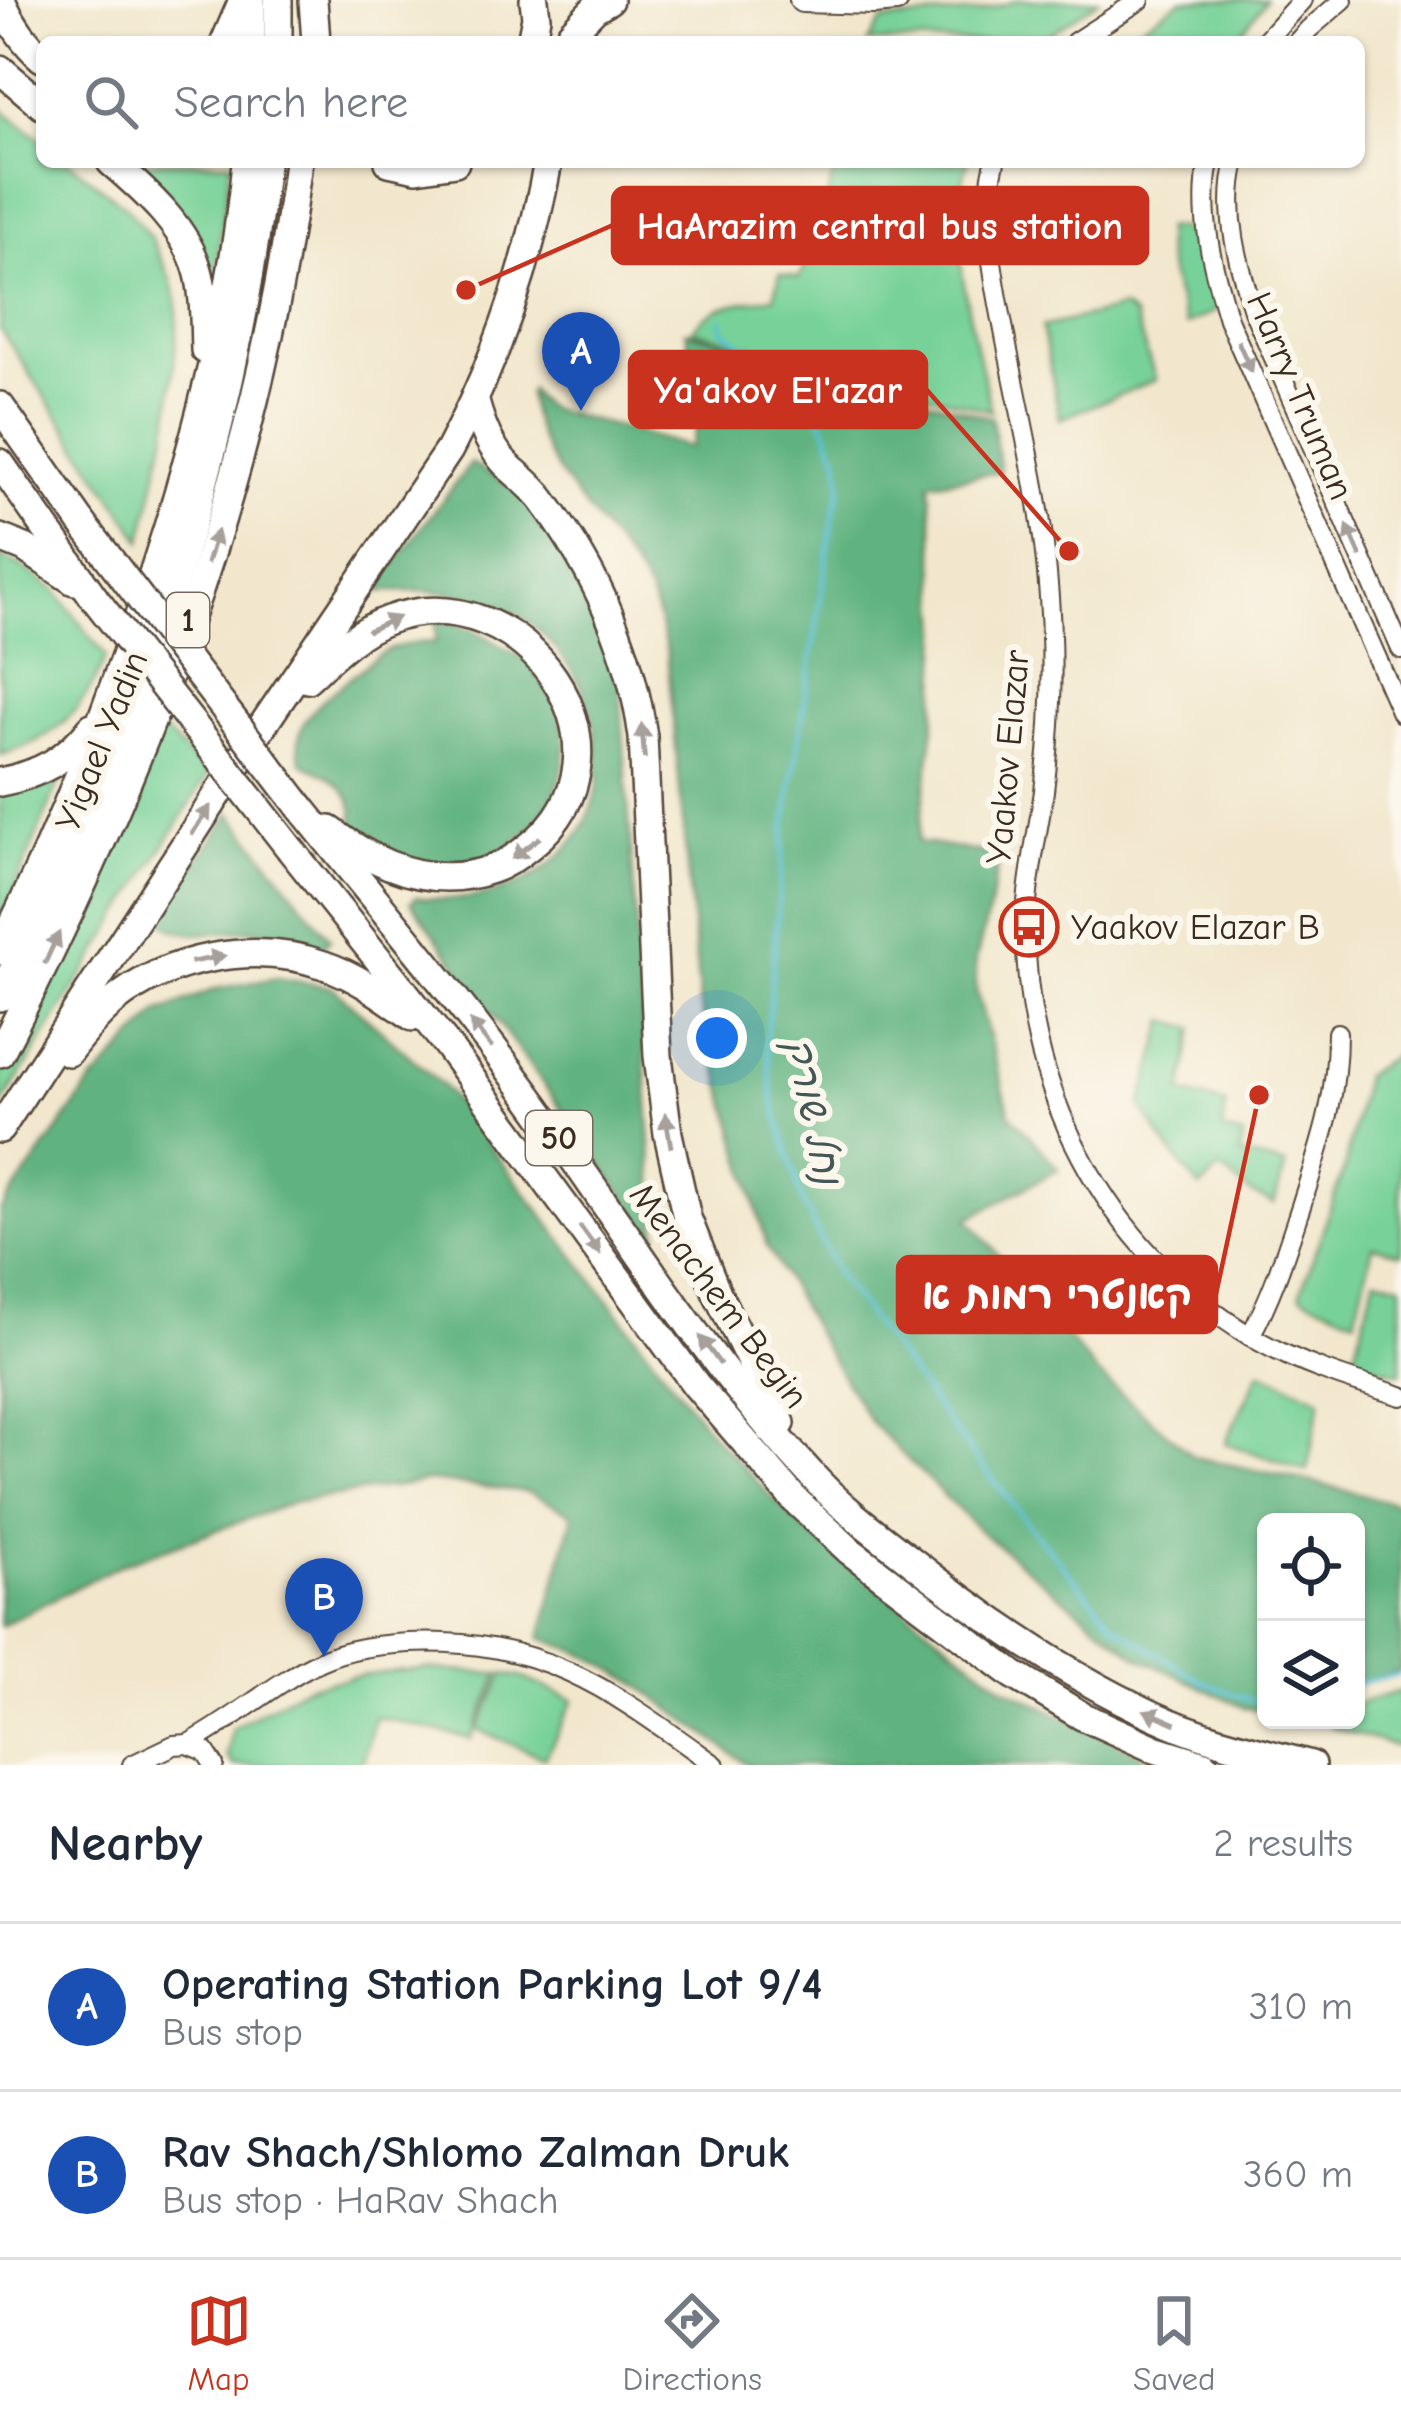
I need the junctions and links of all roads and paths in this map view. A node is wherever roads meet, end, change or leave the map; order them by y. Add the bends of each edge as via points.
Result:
1 (1, 0) edge
2 (247, 0) edge
3 (278, 0) edge
4 (311, 0) edge
5 (534, 0) edge
6 (577, 0) edge
7 (609, 0) edge
8 (802, 0) edge
9 (896, 0) edge
10 (1140, 0) edge
11 (1302, 0) edge
12 (1343, 0) edge
13 (227, 36) edge
14 (250, 36) edge
15 (278, 36) edge
16 (313, 36) edge
17 (532, 36) edge
18 (570, 36) edge
19 (572, 36) edge
20 (1084, 36) edge
21 (1269, 36) edge
22 (1303, 36) edge
23 (36, 52) edge
24 (0, 68) edge
25 (36, 100) edge
26 (117, 168) edge
27 (245, 168) edge
28 (265, 168) edge
29 (297, 168) edge
30 (547, 168) edge
31 (994, 168) edge
32 (1209, 168) edge
33 (1235, 168) edge
34 (207, 384) junction
35 (475, 402) junction
36 (0, 406) edge
37 (0, 463) edge
38 (0, 538) edge
39 (65, 567) junction
40 (1401, 649) edge
41 (111, 698) junction
42 (1401, 713) edge
43 (263, 725) junction
44 (0, 782) edge
45 (301, 808) junction
46 (0, 951) edge
47 (0, 998) edge
48 (1337, 1033) dead end
49 (446, 1045) junction
50 (0, 1053) edge
51 (0, 1130) edge
52 (0, 1141) edge
53 (1250, 1336) junction
54 (1401, 1396) edge
55 (810, 1474) junction
56 (227, 1719) junction
57 (188, 1744) junction
58 (162, 1757) edge
59 (214, 1762) edge
60 (132, 1765) edge
61 (715, 1765) edge
62 (1205, 1765) edge
63 (1311, 1765) edge

1 - 23 highway
2 - 13 highway
2 - 14 highway
3 - 15 highway
4 - 16 highway
5 - 17 highway
6 - 18 highway
7 - 19 highway
8 - 9 main road
10 - 20 street
11 - 21 street
12 - 22 street
24 - 25 highway
26 - 34 highway via 160,208 198,268
27 - 34 highway
28 - 47 highway, Yigael Yadin / 1 via 241,324 176,573 110,756
50 -> 29 highway, Yigael Yadin / 1 via 100,845 194,604 268,337
30 - 35 highway via 526,267
31 - 53 street, Yaakov Elazar via 992,259 1050,607 1048,752 1026,914 1038,1046 1090,1176 1132,1235 1185,1289
32 -> 42 street, Harry Truman via 1205,220 1228,319
40 -> 33 street, Harry Truman via 1252,310 1231,218
34 - 41 highway
35 - 43 highway
55 -> 35 highway via 717,1293 687,1218 668,1134 637,694 588,567 539,495 496,452
36 - 45 highway, Menachem Begin / 50, bridge
37 - 39 highway
38 - 39 highway
39 - 49 highway, Menachem Begin / 50, bridge
41 - 44 highway via 57,762
41 - 46 highway
43 -> 45 highway via 354,639 410,613 457,613 498,626 561,687 577,736 570,793 543,836 501,866 456,878 404,872
51 -> 43 highway
55 -> 45 highway, Menachem Begin / 50 via 746,1399 520,1083
48 - 53 street via 1331,1109 1275,1285
52 -> 49 highway via 113,1002 189,962 231,954 324,964 366,983
49 -> 62 highway, Menachem Begin / 50 via 696,1384 795,1500 1014,1675 1082,1715
53 - 54 street, Yaakov Elazar
63 -> 55 highway, Menachem Begin / 50 via 1157,1717 1069,1671 927,1574
56 - 57 street
56 - 59 street
56 - 61 street via 341,1653 384,1644 470,1645 579,1675
57 - 58 street
57 - 59 street
58 - 60 street

